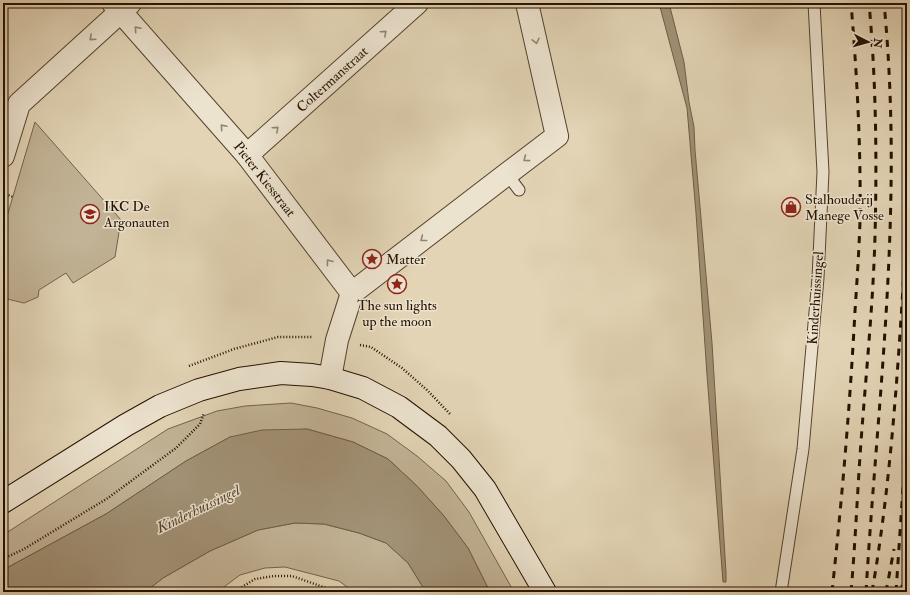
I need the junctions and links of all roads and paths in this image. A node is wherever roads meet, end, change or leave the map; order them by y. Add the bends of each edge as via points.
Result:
1 (417, 3) edge
2 (527, 3) edge
3 (814, 3) edge
4 (121, 6) edge
5 (247, 155) junction
6 (3, 156) edge
7 (3, 193) edge
8 (13, 197) dead end
9 (352, 293) junction
10 (337, 340) junction
11 (189, 366) dead end
12 (330, 378) junction
13 (207, 408) dead end
14 (455, 420) dead end
15 (4, 500) edge
16 (3, 559) edge
17 (234, 592) edge
18 (332, 592) edge
19 (545, 592) edge
20 (781, 592) edge

5 -> 1 street, Coltermanstraat
2 -> 9 street via 557,136 513,182
3 - 20 lane, Kinderhuissingel via 823,172 818,278 803,449
5 -> 4 street, Pieter Kiesstraat
4 -> 6 street via 19,104
9 -> 5 street, Pieter Kiesstraat
7 - 8 path
9 - 10 street
10 - 11 path via 278,337 234,349
10 - 12 street
10 - 14 path via 371,347 402,368
12 - 15 street via 281,373 239,379 199,390 160,406 133,421
12 - 19 street via 363,388 399,407 438,436 485,489
13 - 16 path via 200,424 176,448 108,498
17 - 18 path via 255,579 280,576 292,576

